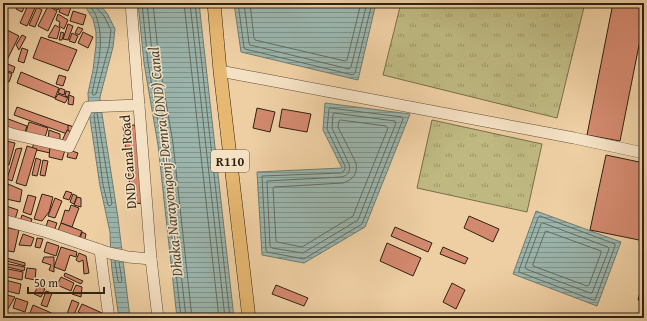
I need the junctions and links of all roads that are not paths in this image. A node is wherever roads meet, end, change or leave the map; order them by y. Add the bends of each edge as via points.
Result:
1 (131, 3) edge
2 (214, 3) edge
3 (220, 71) junction
4 (139, 105) junction
5 (3, 131) edge
6 (644, 153) edge
7 (3, 220) edge
8 (104, 252) junction
9 (151, 259) junction
10 (109, 318) edge
11 (158, 318) edge
12 (249, 318) edge

1 - 4 street, DND Canal Road
2 - 3 main road, R110
3 - 6 street
3 - 12 main road, R110
4 - 5 street via 88,107 68,147
4 - 9 street, DND Canal Road
7 - 8 street
8 - 9 street via 128,258
8 - 10 street
9 - 11 street, DND Canal Road

